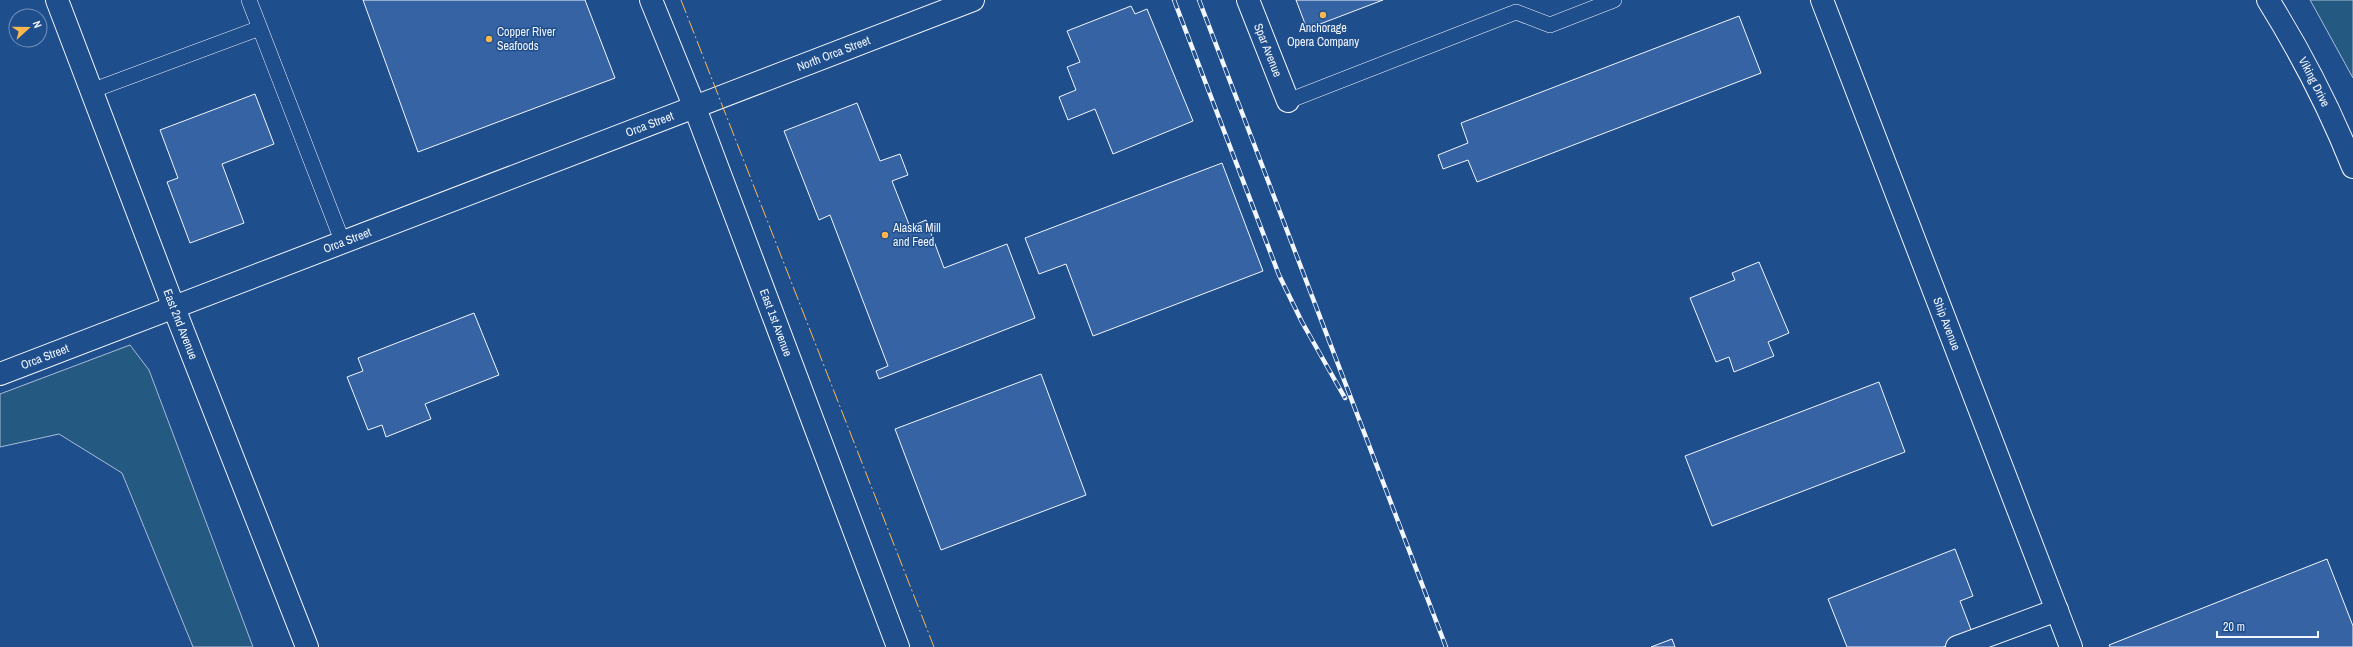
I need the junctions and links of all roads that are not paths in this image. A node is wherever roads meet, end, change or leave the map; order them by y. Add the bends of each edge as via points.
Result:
1 (57, 0) edge
2 (249, 0) edge
3 (651, 0) edge
4 (973, 0) edge
5 (1248, 0) edge
6 (1614, 0) edge
7 (1822, 0) edge
8 (2268, 0) edge
9 (260, 28) junction
10 (92, 91) junction
11 (1288, 101) joint
12 (695, 108) junction
13 (2353, 167) edge
14 (343, 243) junction
15 (174, 308) junction
16 (0, 374) edge
17 (2057, 610) junction
18 (307, 647) edge
19 (898, 647) edge
20 (1957, 647) edge
21 (2071, 647) edge

1 - 10 street, East 2nd Avenue
2 - 9 lane
3 - 12 street, East 1st Avenue
4 - 12 street, North Orca Street
5 - 11 street, Spar Avenue
6 - 11 lane via 1550,25 1516,12
7 - 17 street, Ship Avenue
8 - 13 street, Viking Drive via 2291,37
9 - 10 lane
9 - 14 lane
10 - 15 street, East 2nd Avenue
12 - 14 street, Orca Street
12 - 19 street, East 1st Avenue
14 - 15 street, Orca Street
15 - 16 street, Orca Street
15 - 18 street, East 2nd Avenue
17 - 20 street
17 - 21 street, Ship Avenue

